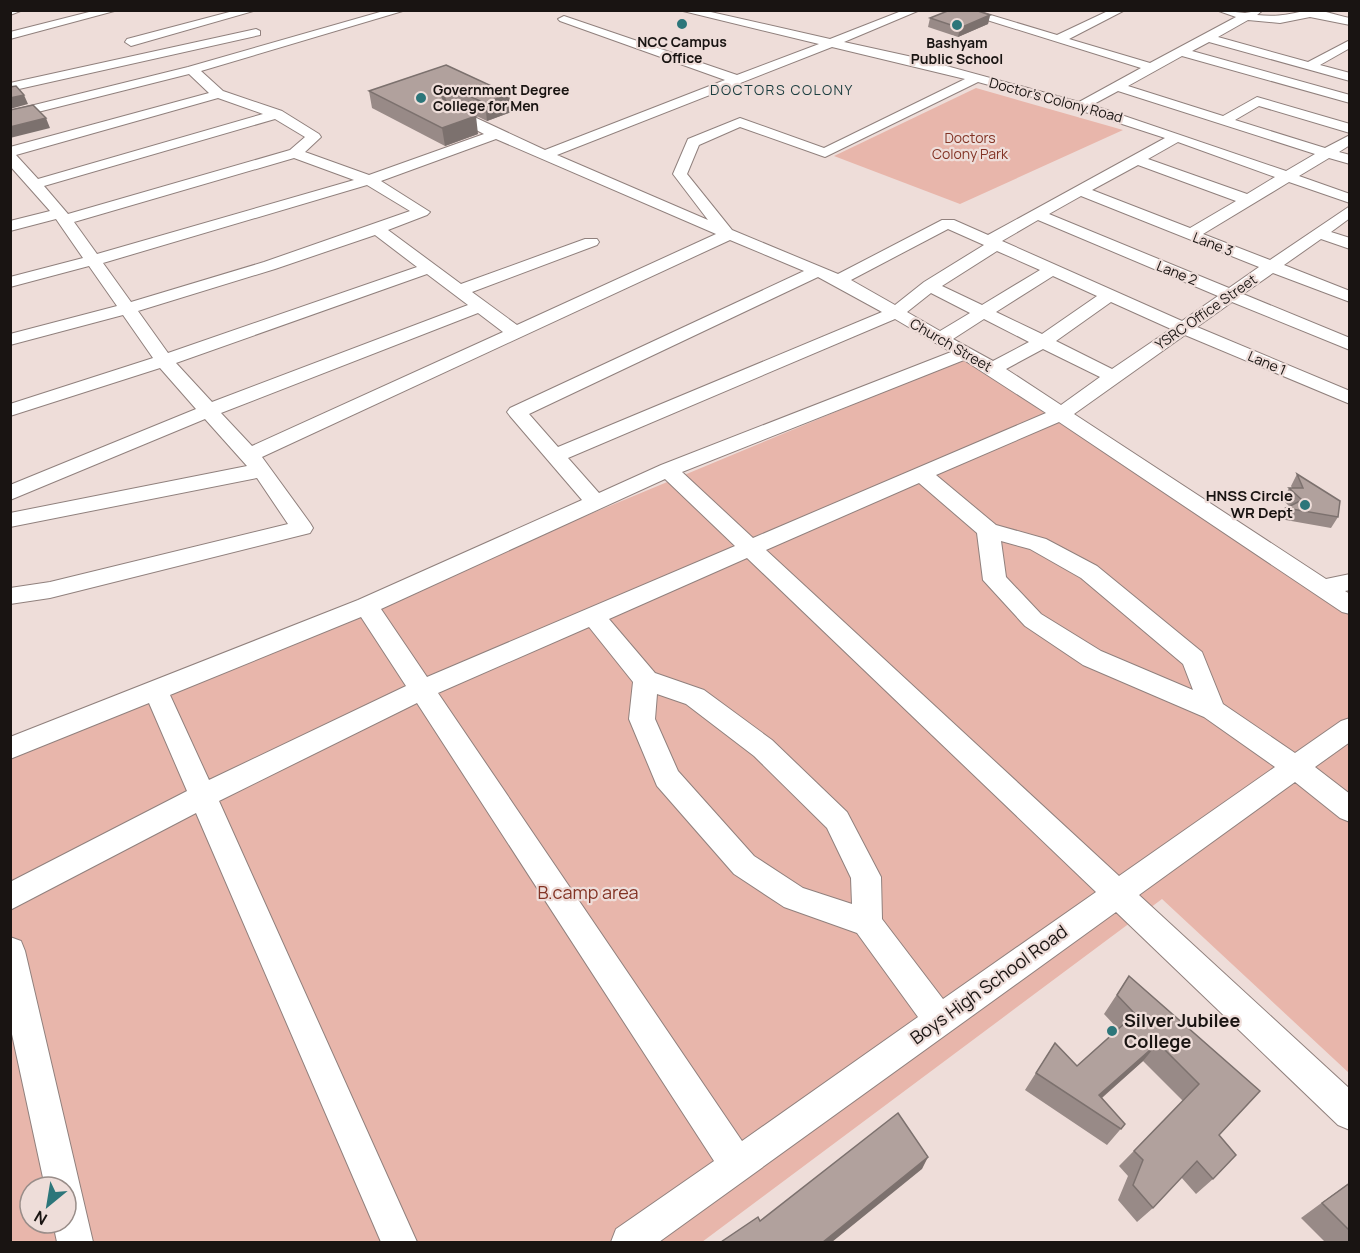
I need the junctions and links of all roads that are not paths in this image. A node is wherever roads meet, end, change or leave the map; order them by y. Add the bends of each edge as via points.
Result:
1 (18, 10) edge
2 (59, 10) edge
3 (114, 10) edge
4 (200, 10) edge
5 (252, 10) edge
6 (684, 10) edge
7 (721, 10) edge
8 (915, 10) edge
9 (960, 10) edge
10 (1120, 10) edge
11 (1221, 10) edge
12 (394, 11) edge
13 (10, 12) edge
14 (1311, 12) edge
15 (1252, 14) edge
16 (707, 16) junction
17 (564, 19) dead end
18 (76, 20) junction
19 (218, 20) junction
20 (1350, 22) edge
21 (256, 33) junction
22 (10, 36) edge
23 (1209, 38) junction
24 (1059, 39) junction
25 (131, 42) dead end
26 (832, 43) junction
27 (1350, 43) edge
28 (280, 44) junction
29 (1182, 52) junction
30 (1309, 66) junction
31 (1153, 68) junction
32 (88, 70) junction
33 (192, 70) junction
34 (1350, 77) edge
35 (976, 78) junction
36 (738, 80) junction
37 (1290, 82) junction
38 (10, 87) edge
39 (1118, 87) junction
40 (105, 92) junction
41 (218, 94) junction
42 (1350, 99) edge
43 (1257, 100) junction
44 (1081, 106) junction
45 (452, 112) edge
46 (277, 114) junction
47 (10, 115) edge
48 (130, 118) junction
49 (1225, 120) junction
50 (1350, 129) edge
51 (496, 134) junction
52 (1177, 137) junction
53 (1350, 139) edge
54 (10, 152) edge
55 (295, 153) junction
56 (1328, 153) junction
57 (545, 155) junction
58 (10, 157) edge
59 (1136, 159) junction
60 (1350, 160) edge
61 (1290, 176) junction
62 (369, 180) junction
63 (29, 185) junction
64 (1078, 190) junction
65 (1350, 199) edge
66 (1249, 200) junction
67 (1350, 211) edge
68 (1038, 215) junction
69 (61, 216) junction
70 (10, 226) edge
71 (377, 229) junction
72 (1319, 233) junction
73 (728, 235) junction
74 (1190, 235) junction
75 (591, 242) dead end
76 (993, 243) junction
77 (1350, 244) edge
78 (94, 261) junction
79 (1271, 266) junction
80 (429, 268) junction
81 (1053, 269) junction
82 (816, 272) junction
83 (839, 280) junction
84 (10, 282) edge
85 (930, 286) junction
86 (458, 291) junction
87 (1110, 295) junction
88 (1231, 295) junction
89 (1350, 297) edge
90 (478, 307) junction
91 (129, 309) junction
92 (985, 312) junction
93 (895, 313) junction
94 (1184, 328) junction
95 (516, 333) junction
96 (940, 339) junction
97 (10, 340) edge
98 (1043, 342) junction
99 (1350, 345) edge
100 (965, 353) junction
101 (164, 361) junction
102 (993, 369) junction
103 (1114, 377) junction
104 (1350, 398) edge
105 (10, 410) edge
106 (210, 410) junction
107 (1062, 413) junction
108 (554, 456) junction
109 (256, 463) junction
110 (668, 470) junction
111 (921, 474) junction
112 (10, 493) edge
113 (595, 502) junction
114 (10, 520) edge
115 (988, 530) junction
116 (749, 547) junction
117 (1350, 582) edge
118 (1323, 588) junction
119 (10, 596) edge
120 (366, 606) junction
121 (1350, 606) edge
122 (592, 615) junction
123 (646, 680) junction
124 (421, 690) junction
125 (156, 691) junction
126 (1213, 710) junction
127 (1350, 728) edge
128 (10, 748) edge
129 (1295, 767) junction
130 (203, 796) junction
131 (1350, 810) edge
132 (1117, 894) junction
133 (10, 897) edge
134 (867, 923) junction
135 (10, 951) edge
136 (939, 1021) junction
137 (1350, 1113) edge
138 (737, 1165) junction
139 (60, 1175) edge
140 (399, 1242) edge
141 (629, 1242) edge

1 - 13 street
2 - 18 street
3 - 18 street
4 - 19 street
5 - 19 street
6 - 16 street, Doctor's Colony Road
7 - 16 street
8 - 26 street
9 - 24 street
10 - 24 street
11 - 15 street
12 - 28 street
14 - 15 street via 1286,20
14 - 20 street
15 - 23 street
16 - 26 street, Doctor's Colony Road
17 - 36 street
18 - 22 street
19 - 21 street
19 - 25 street
21 - 28 street
21 - 32 street
23 - 29 street
23 - 30 street
24 - 31 street
26 - 35 street, Doctor's Colony Road
26 - 36 street
27 - 30 street
28 - 33 street
29 - 31 street
29 - 37 street
30 - 34 street
31 - 39 street
32 - 38 street
32 - 40 street
33 - 40 street
33 - 41 street
35 - 44 street, Doctor's Colony Road
35 - 73 street via 825,153 740,122 693,142 680,174
36 - 57 street
37 - 42 street
37 - 43 street
39 - 44 street
39 - 49 street
40 - 47 street
40 - 48 street
41 - 46 street
41 - 48 street
43 - 49 street
43 - 50 street
44 - 52 street, Doctor's Colony Road
45 - 51 street, Church Street
46 - 55 street via 314,137
46 - 63 street
48 - 54 street
49 - 56 street
51 - 57 street, Church Street
51 - 62 street
52 - 59 street
52 - 61 street, Doctor's Colony Road
53 - 56 street
55 - 62 street
55 - 69 street
56 - 60 street
56 - 61 street
57 - 73 street, Church Street
58 - 63 street
59 - 64 street
59 - 66 street
61 - 65 street, Doctor's Colony Road
61 - 66 street
62 - 71 street via 422,212
62 - 78 street
63 - 69 street
64 - 68 street
64 - 74 street, Lane 3
66 - 74 street
67 - 72 street, YSRC Office Street
68 - 76 street
68 - 88 street, Lane 2
69 - 70 street
69 - 78 street
71 - 80 street
71 - 91 street
72 - 77 street
72 - 79 street, YSRC Office Street
73 - 82 street, Church Street
73 - 95 street
74 - 79 street, Lane 3
75 - 86 street
76 - 81 street, Lane 1
76 - 83 street, Lane 1 via 948,223
76 - 85 street
78 - 84 street
78 - 91 street
79 - 88 street, YSRC Office Street
79 - 89 street, Lane 3
80 - 86 street
80 - 101 street
81 - 87 street, Lane 1
81 - 92 street
82 - 83 street, Church Street
82 - 108 street via 517,412
83 - 93 street, Church Street
85 - 92 street
85 - 93 street
86 - 90 street
87 - 94 street, Lane 1
87 - 98 street
88 - 94 street, YSRC Office Street
88 - 99 street, Lane 2
90 - 95 street
90 - 106 street
91 - 97 street
91 - 101 street
92 - 96 street
92 - 98 street
93 - 96 street, Church Street
93 - 108 street
94 - 103 street, YSRC Office Street
94 - 104 street, Lane 1
95 - 109 street
96 - 100 street, Church Street
98 - 102 street
98 - 103 street
100 - 102 street, Church Street
100 - 110 street
101 - 105 street
101 - 106 street
102 - 107 street, Church Street
103 - 107 street, YSRC Office Street
106 - 109 street
106 - 112 street
107 - 111 street, YSRC Office Street
107 - 118 street, Church Street
108 - 113 street
109 - 114 street
109 - 119 street via 302,528 50,590
110 - 113 street
110 - 116 street
111 - 115 street
111 - 116 street, YSRC Office Street
113 - 120 street
115 - 126 street via 1038,544 1089,572 1193,659
115 - 126 street via 995,580 1033,620 1092,658
116 - 122 street, YSRC Office Street
116 - 132 street
117 - 118 street
118 - 121 street, Church Street
120 - 124 street
120 - 125 street
122 - 123 street
122 - 124 street, YSRC Office Street
123 - 134 street via 695,697 763,748 837,820 866,877
123 - 134 street via 642,719 667,778 744,865 794,898
124 - 130 street, YSRC Office Street
124 - 138 street
125 - 128 street
125 - 130 street
126 - 129 street
127 - 129 street, Boys High School Road
129 - 131 street
129 - 132 street, Boys High School Road
130 - 133 street, YSRC Office Street
130 - 140 street
132 - 136 street, Boys High School Road
132 - 137 street
134 - 136 street
135 - 139 street
136 - 138 street, Boys High School Road
138 - 141 street, Boys High School Road

